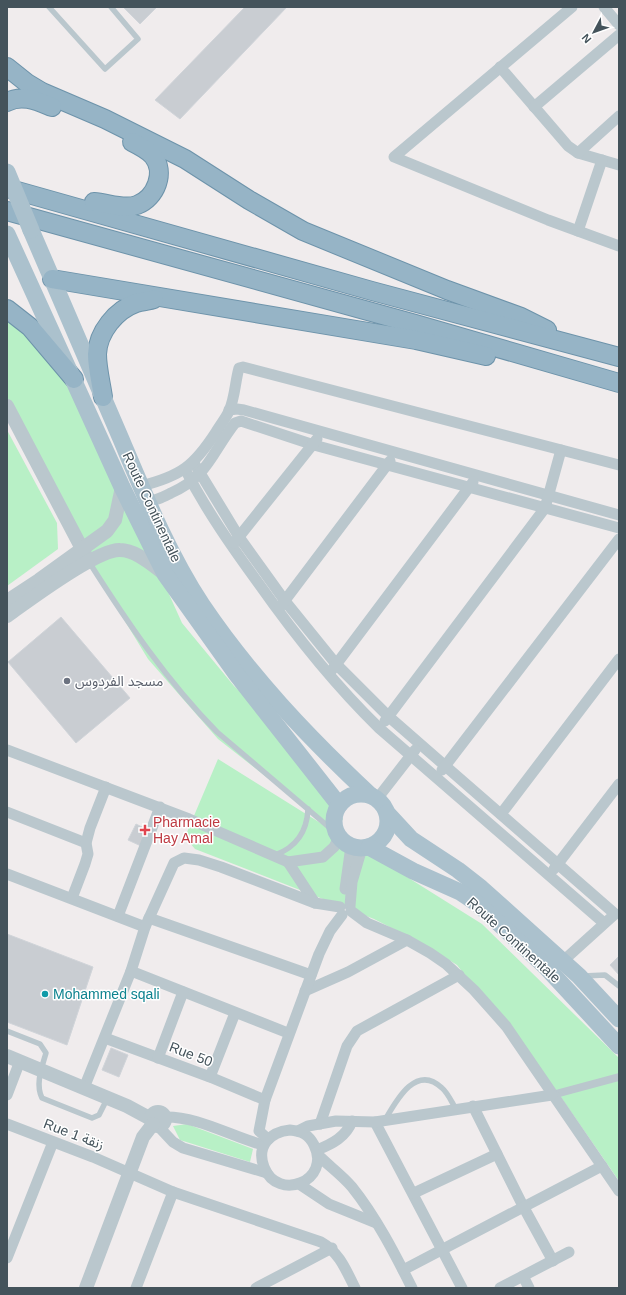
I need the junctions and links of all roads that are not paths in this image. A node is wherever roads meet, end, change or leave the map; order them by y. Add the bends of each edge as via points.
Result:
1 (49, 7) edge
2 (110, 7) edge
3 (572, 7) edge
4 (604, 7) edge
5 (619, 25) edge
6 (619, 35) edge
7 (7, 67) edge
8 (500, 67) junction
9 (7, 102) edge
10 (534, 107) junction
11 (619, 116) edge
12 (578, 153) junction
13 (602, 160) junction
14 (619, 165) edge
15 (7, 172) edge
16 (7, 188) edge
17 (71, 206) junction
18 (7, 211) edge
19 (578, 231) junction
20 (7, 234) edge
21 (619, 246) edge
22 (52, 279) junction
23 (163, 298) junction
24 (7, 309) edge
25 (566, 342) junction
26 (619, 357) edge
27 (577, 372) junction
28 (74, 379) junction
29 (619, 383) edge
30 (102, 397) junction
31 (7, 406) edge
32 (229, 410) junction
33 (235, 423) junction
34 (321, 433) junction
35 (314, 445) junction
36 (562, 450) junction
37 (395, 452) junction
38 (388, 465) junction
39 (619, 465) edge
40 (189, 466) junction
41 (477, 475) junction
42 (196, 478) junction
43 (122, 487) junction
44 (470, 487) junction
45 (144, 494) junction
46 (550, 496) junction
47 (545, 508) junction
48 (619, 515) edge
49 (619, 528) edge
50 (239, 537) junction
51 (619, 539) edge
52 (232, 546) junction
53 (82, 549) junction
54 (89, 562) junction
55 (165, 574) junction
56 (7, 601) edge
57 (285, 601) junction
58 (278, 610) junction
59 (7, 616) edge
60 (619, 659) edge
61 (336, 664) junction
62 (328, 675) junction
63 (388, 716) junction
64 (379, 728) junction
65 (420, 744) junction
66 (7, 750) edge
67 (411, 755) junction
68 (446, 766) junction
69 (437, 778) junction
70 (619, 784) edge
71 (106, 787) junction
72 (378, 803) junction
73 (339, 805) junction
74 (160, 807) junction
75 (308, 809) junction
76 (7, 812) edge
77 (501, 814) junction
78 (86, 843) junction
79 (352, 843) junction
80 (274, 855) junction
81 (288, 862) junction
82 (558, 864) junction
83 (7, 874) edge
84 (549, 876) junction
85 (72, 898) junction
86 (315, 903) junction
87 (345, 909) junction
88 (617, 912) edge
89 (118, 916) junction
90 (147, 922) junction
91 (604, 923) junction
92 (407, 940) junction
93 (563, 961) junction
94 (131, 971) junction
95 (311, 975) junction
96 (459, 975) junction
97 (579, 976) junction
98 (619, 986) edge
99 (305, 991) junction
100 (183, 992) junction
101 (235, 1013) junction
102 (619, 1019) edge
103 (7, 1031) edge
104 (288, 1033) junction
105 (105, 1038) junction
106 (619, 1046) edge
107 (7, 1056) edge
108 (158, 1058) junction
109 (20, 1062) junction
110 (41, 1070) junction
111 (210, 1077) junction
112 (619, 1077) edge
113 (84, 1088) junction
114 (7, 1095) edge
115 (552, 1095) junction
116 (108, 1098) junction
117 (265, 1100) junction
118 (473, 1106) junction
119 (456, 1109) junction
120 (352, 1121) junction
121 (380, 1121) junction
122 (156, 1122) junction
123 (7, 1124) edge
124 (320, 1124) junction
125 (298, 1130) junction
126 (53, 1142) junction
127 (265, 1142) junction
128 (318, 1153) junction
129 (497, 1154) junction
130 (602, 1166) junction
131 (130, 1173) junction
132 (267, 1173) junction
133 (299, 1184) junction
134 (619, 1191) edge
135 (173, 1192) junction
136 (414, 1193) junction
137 (523, 1206) junction
138 (376, 1223) junction
139 (332, 1248) junction
140 (441, 1249) junction
141 (569, 1252) dead end
142 (7, 1258) edge
143 (553, 1261) junction
144 (403, 1270) junction
145 (523, 1276) junction
146 (88, 1288) edge
147 (136, 1288) edge
148 (256, 1288) edge
149 (355, 1288) edge
150 (412, 1288) edge
151 (462, 1288) edge
152 (500, 1288) edge
153 (529, 1288) edge

1 - 2 lane via 105,68 138,38
3 - 8 street
4 - 5 street
6 - 10 street
7 - 25 highway via 42,92 112,122 185,159 303,231 447,290 521,317 542,326
8 - 10 street
8 - 19 street via 394,157
9 - 17 highway via 22,98 43,103 135,143 149,152 157,163 156,187 149,198 137,206 82,202
10 - 12 street via 564,142
11 - 12 street
12 - 13 street
13 - 14 street
13 - 19 street
15 - 22 main road, Route Continentale, bridge
16 - 17 highway
17 - 25 highway via 434,308
18 - 27 highway via 415,324
19 - 21 street
20 - 28 main road, Route Continentale
22 - 23 highway
22 - 30 main road, Route Continentale
23 - 27 highway via 416,340 520,364
23 - 30 highway via 125,308 106,328 100,340 98,354
24 - 28 highway via 30,327
25 - 26 highway
27 - 29 highway
28 - 43 main road, Route Continentale
30 - 45 main road, Route Continentale
31 - 53 street
32 - 33 street
32 - 34 street via 244,410
32 - 36 street via 239,368 243,367
32 - 40 street via 206,449
33 - 35 street via 241,421
33 - 42 street via 210,462
34 - 35 street
34 - 37 street
35 - 38 street
35 - 50 street
36 - 39 street
36 - 46 street
37 - 38 street
37 - 41 street
38 - 44 street
38 - 57 street
40 - 42 street
40 - 45 street
41 - 44 street
41 - 46 street
42 - 45 street via 163,497
42 - 50 street
42 - 52 street
43 - 53 street via 112,526
43 - 55 main road, Route Continentale
44 - 47 street
44 - 61 street
45 - 72 main road, Route Continentale via 186,577 222,632 264,688 325,754
46 - 47 street
46 - 48 street
47 - 49 street
47 - 63 street
50 - 52 street
50 - 57 street
51 - 68 street
52 - 58 street
53 - 54 street
53 - 56 street
54 - 55 street via 120,550 138,556
54 - 59 street
54 - 75 lane via 149,652 205,720
55 - 73 main road, Route Continentale via 237,674
57 - 58 street
57 - 61 street
58 - 62 street
60 - 77 street
61 - 62 street
61 - 63 street
62 - 64 street
63 - 64 street
63 - 65 street
64 - 67 street
65 - 67 street
65 - 68 street
66 - 71 street
67 - 69 street
67 - 72 street
68 - 69 street
68 - 77 street
69 - 84 street
70 - 82 street
71 - 74 street
71 - 78 street
72 - 73 main road via 361,794 353,795
72 - 79 main road via 388,822 385,834 377,844
72 - 93 main road, Route Continentale via 411,839 482,888
73 - 79 main road via 334,819
74 - 80 street
74 - 89 street
75 - 79 lane
75 - 80 lane via 302,835 290,848
76 - 78 street
77 - 82 street
78 - 85 street via 88,854
79 - 81 street via 334,847 322,857
79 - 87 street via 345,880
79 - 106 main road, Route Continentale via 460,892 478,904 545,966
80 - 81 street
81 - 86 street
82 - 84 street
82 - 88 street
83 - 85 street
84 - 91 street
85 - 89 street
86 - 87 street
86 - 90 street via 221,867 184,858 174,863
87 - 92 street via 367,923
87 - 95 street via 323,944
88 - 91 street
89 - 90 street
90 - 94 street
90 - 95 street
91 - 93 street
92 - 96 street
92 - 99 street via 348,972
93 - 97 main road, Route Continentale
94 - 100 street
94 - 105 street
95 - 99 street
96 - 115 street via 506,1026
96 - 124 street via 357,1031 347,1046
97 - 98 lane via 605,975
97 - 102 main road, Route Continentale
99 - 104 street
100 - 101 street
100 - 108 street
101 - 104 street
101 - 111 street
103 - 110 lane via 44,1048 46,1052
104 - 117 street
105 - 108 street, Rue 50
105 - 113 street
107 - 109 street
108 - 111 street, Rue 50
109 - 110 street
109 - 114 street
110 - 113 street
110 - 116 lane via 38,1090 42,1098 92,1118 99,1115
111 - 117 street, Rue 50
112 - 115 street
113 - 116 street
115 - 118 street
115 - 130 street
116 - 122 street
117 - 127 street via 259,1131
118 - 119 street
118 - 129 street
119 - 121 street
119 - 121 lane via 442,1088 429,1081 418,1082 407,1088
120 - 121 street
120 - 124 street via 336,1120
120 - 128 street via 349,1130
121 - 136 street
122 - 127 street via 177,1117 242,1139
122 - 131 street via 143,1137
122 - 132 street via 173,1142 183,1148
123 - 126 street, Rue 1 زنقة
124 - 125 street
125 - 127 street via 282,1131
125 - 128 street via 311,1140
126 - 131 street, Rue 1 زنقة
126 - 142 street
127 - 132 street via 262,1161
128 - 133 street via 314,1173
128 - 138 street via 351,1186
129 - 136 street
129 - 137 street
130 - 134 street
130 - 137 street
131 - 135 street, Rue 1 زنقة
131 - 146 street
132 - 133 street via 281,1184
133 - 138 street via 329,1204
135 - 139 street, Rue 1 زنقة via 322,1242
135 - 147 street
136 - 140 street
137 - 140 street
137 - 143 street
138 - 144 street
139 - 148 street
139 - 149 street
140 - 144 street
140 - 151 street
141 - 143 street
143 - 145 street
144 - 150 street
145 - 152 street
145 - 153 street

